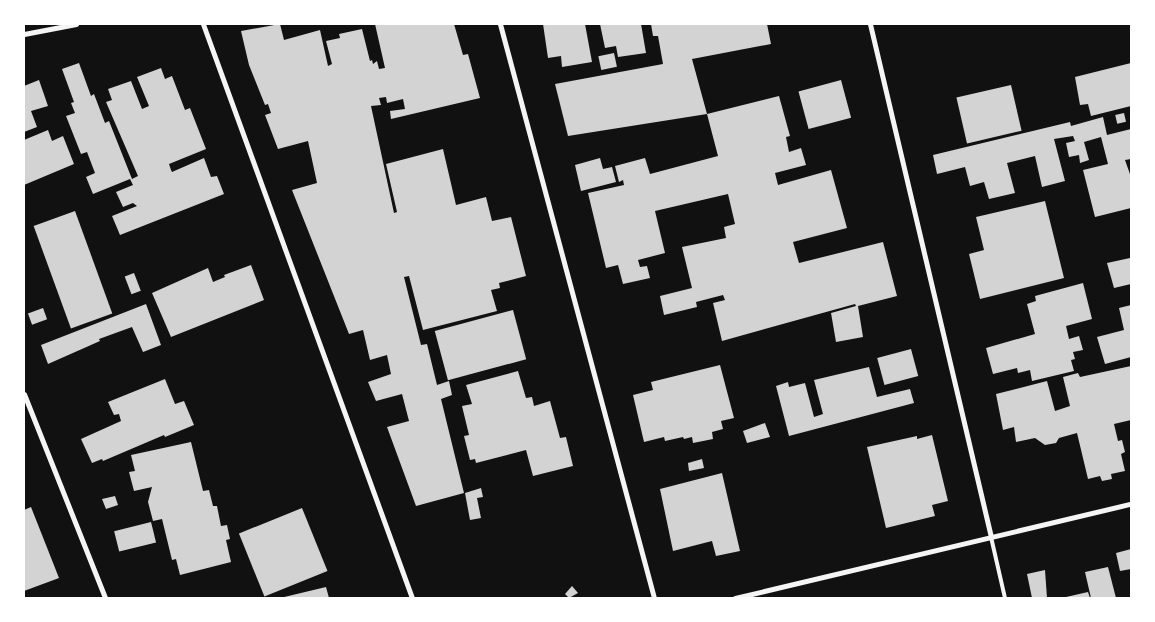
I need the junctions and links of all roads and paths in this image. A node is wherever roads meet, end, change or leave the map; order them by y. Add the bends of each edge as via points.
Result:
1 (76, 24) edge
2 (202, 24) edge
3 (500, 24) edge
4 (870, 24) edge
5 (24, 34) edge
6 (24, 394) edge
7 (1131, 504) edge
8 (991, 537) junction
9 (105, 598) edge
10 (412, 598) edge
11 (654, 598) edge
12 (735, 598) edge
13 (1005, 598) edge

1 - 5 street
2 - 10 street
3 - 11 street
4 - 8 street
6 - 9 street
7 - 8 street
8 - 12 street
8 - 13 lane

